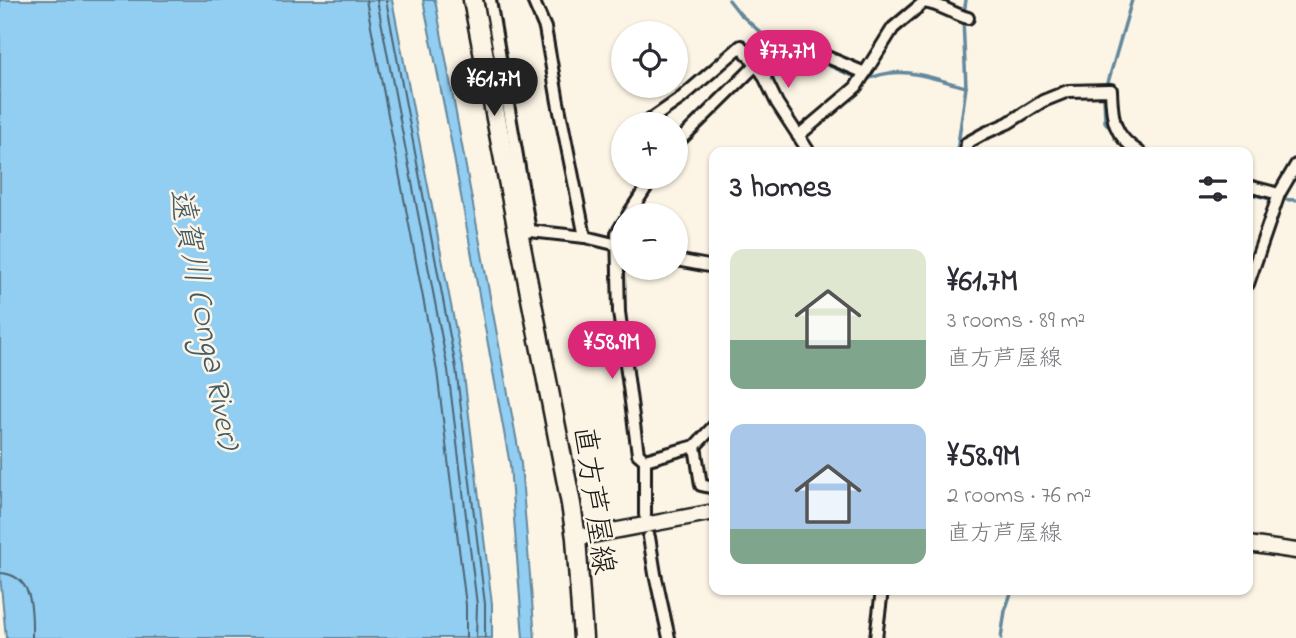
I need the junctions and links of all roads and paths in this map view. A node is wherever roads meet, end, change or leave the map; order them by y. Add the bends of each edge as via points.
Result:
1 (473, 0) edge
2 (490, 0) edge
3 (533, 0) edge
4 (968, 18) dead end
5 (760, 70) junction
6 (865, 74) junction
7 (662, 112) edge
8 (688, 133) edge
9 (798, 136) junction
10 (806, 147) edge
11 (967, 147) edge
12 (1132, 147) edge
13 (1296, 165) edge
14 (1253, 187) edge
15 (1279, 194) junction
16 (524, 233) junction
17 (585, 237) junction
18 (611, 243) edge
19 (688, 262) edge
20 (709, 266) edge
21 (1253, 269) edge
22 (619, 280) edge
23 (709, 431) edge
24 (695, 446) junction
25 (645, 460) junction
26 (709, 487) edge
27 (709, 513) edge
28 (645, 515) dead end
29 (649, 537) dead end
30 (576, 538) junction
31 (1253, 545) edge
32 (1296, 551) edge
33 (881, 595) edge
34 (583, 638) edge
35 (669, 638) edge
36 (876, 638) edge

1 - 16 main road, 直方芦屋線
2 - 16 street
3 - 17 street via 545,28
4 - 6 street via 924,2 893,28
5 - 6 street via 815,51
5 - 7 street via 741,46
5 - 8 street
5 - 9 street
6 - 9 street
9 - 10 street
11 - 12 street via 1068,90 1111,90 1112,118
13 - 15 street
14 - 15 street
15 - 21 street
16 - 17 street
16 - 30 main road, 直方芦屋線
17 - 18 street
19 - 20 street
22 - 25 street via 619,312 638,454
23 - 24 street
24 - 25 street
24 - 26 street via 701,485
25 - 28 street
27 - 30 street
29 - 35 street
30 - 34 main road, 直方芦屋線
31 - 32 street
33 - 36 street

